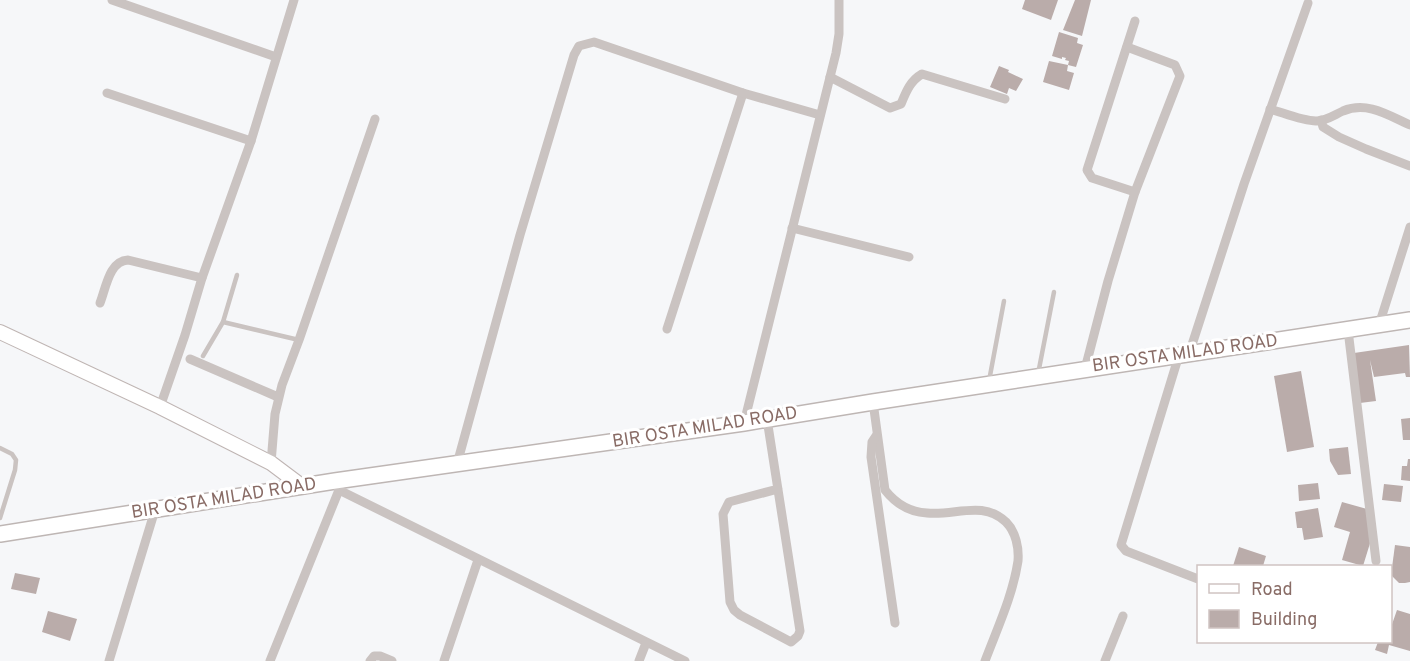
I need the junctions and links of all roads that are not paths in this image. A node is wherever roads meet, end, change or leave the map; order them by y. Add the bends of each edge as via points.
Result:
1 (112, 0) edge
2 (294, 0) edge
3 (839, 0) edge
4 (1308, 3) dead end
5 (1135, 21) dead end
6 (1127, 46) junction
7 (276, 57) junction
8 (830, 77) junction
9 (107, 93) dead end
10 (742, 93) junction
11 (1005, 99) dead end
12 (1270, 109) junction
13 (819, 115) junction
14 (375, 119) dead end
15 (1321, 120) junction
16 (1410, 125) edge
17 (251, 141) junction
18 (1410, 166) edge
19 (1135, 192) junction
20 (1410, 227) edge
21 (792, 228) junction
22 (909, 257) dead end
23 (237, 275) dead end
24 (202, 278) junction
25 (1054, 292) dead end
26 (1004, 302) dead end
27 (100, 303) dead end
28 (1410, 320) edge
29 (223, 322) junction
30 (1379, 325) junction
31 (667, 329) dead end
32 (1348, 330) junction
33 (0, 332) edge
34 (299, 340) junction
35 (1184, 355) junction
36 (203, 356) dead end
37 (190, 359) dead end
38 (1084, 369) junction
39 (1038, 376) junction
40 (989, 384) junction
41 (278, 397) junction
42 (873, 402) junction
43 (160, 407) junction
44 (767, 419) junction
45 (744, 423) junction
46 (877, 434) junction
47 (0, 448) edge
48 (271, 463) junction
49 (457, 464) junction
50 (337, 485) junction
51 (303, 488) junction
52 (778, 489) junction
53 (155, 510) junction
54 (0, 518) edge
55 (0, 534) edge
56 (478, 560) junction
57 (1377, 561) dead end
58 (1197, 579) edge
59 (1123, 616) dead end
60 (895, 623) dead end
61 (646, 643) junction
62 (109, 661) edge
63 (270, 661) edge
64 (370, 661) edge
65 (392, 661) edge
66 (444, 661) edge
67 (639, 661) edge
68 (685, 661) edge
69 (985, 661) edge
70 (1105, 661) edge

1 - 7 street
2 - 7 street
3 - 8 street via 839,34
4 - 12 street
5 - 6 street
6 - 19 street via 1087,170 1092,178
6 - 19 street via 1175,65 1180,76
7 - 17 street
8 - 11 street via 890,108 901,104 910,85 922,74
8 - 13 street
9 - 17 street
10 - 13 street
10 - 31 street
10 - 49 street via 594,42 579,46 520,235
12 - 15 street
12 - 35 street
13 - 21 street
14 - 34 street
15 - 16 street via 1362,107 1374,108
15 - 18 street via 1323,127 1339,137
17 - 24 street
19 - 38 street
20 - 30 street
21 - 22 street
21 - 45 street
23 - 29 lane
24 - 27 street via 122,260 112,270
24 - 43 street
25 - 39 lane
26 - 40 lane
28 - 30 main road, BIR OSTA MILAD ROAD
29 - 34 lane
29 - 36 lane
30 - 32 main road, BIR OSTA MILAD ROAD
32 - 35 main road, BIR OSTA MILAD ROAD
32 - 57 street
33 - 43 main road
34 - 41 street
35 - 38 main road, BIR OSTA MILAD ROAD
35 - 58 street via 1121,545 1126,551
37 - 41 street
38 - 39 main road, BIR OSTA MILAD ROAD
39 - 40 main road, BIR OSTA MILAD ROAD
40 - 42 main road, BIR OSTA MILAD ROAD
41 - 48 street
42 - 44 main road, BIR OSTA MILAD ROAD
42 - 46 street
43 - 48 main road
44 - 45 main road, BIR OSTA MILAD ROAD
44 - 52 street
45 - 49 main road, BIR OSTA MILAD ROAD
46 - 60 street via 871,457
46 - 69 street via 885,490 893,501 930,514 985,510 999,516 1014,532 1018,558 1013,585
47 - 54 lane via 16,460
48 - 51 main road
49 - 50 main road, BIR OSTA MILAD ROAD
50 - 51 main road, BIR OSTA MILAD ROAD
50 - 56 street
50 - 63 street
51 - 53 main road, BIR OSTA MILAD ROAD
52 - 52 street via 729,502 723,514 730,602 740,615 791,642 800,632
53 - 55 main road, BIR OSTA MILAD ROAD
53 - 62 street
56 - 61 street
56 - 66 street
59 - 70 street
61 - 67 street
61 - 68 street
64 - 65 street via 374,656

